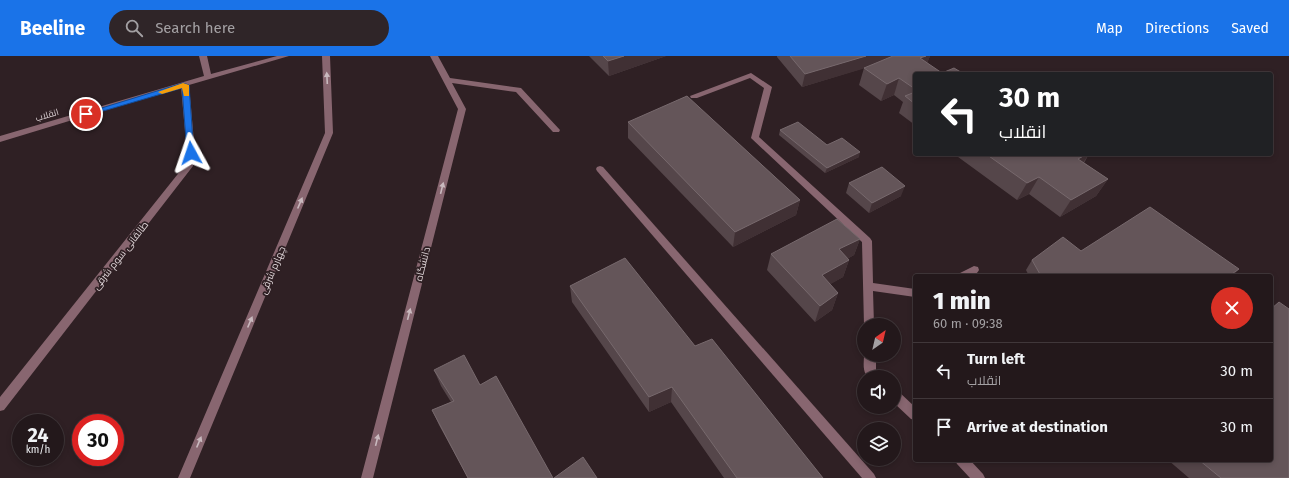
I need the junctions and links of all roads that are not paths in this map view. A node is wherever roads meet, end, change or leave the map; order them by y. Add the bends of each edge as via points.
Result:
1 (203, 56) edge
2 (285, 56) edge
3 (326, 56) edge
4 (434, 56) edge
5 (208, 77) junction
6 (447, 80) junction
7 (185, 85) junction
8 (694, 96) dead end
9 (556, 130) dead end
10 (0, 139) edge
11 (600, 170) dead end
12 (974, 270) dead end
13 (967, 274) edge
14 (868, 286) junction
15 (913, 293) edge
16 (869, 318) edge
17 (901, 402) edge
18 (0, 406) edge
19 (913, 413) edge
20 (963, 462) edge
21 (184, 478) edge
22 (367, 478) edge
23 (870, 478) edge
24 (979, 478) edge

1 - 5 street
2 - 5 street, انقلاب
21 -> 3 street, چهارم شرقی via 329,133
4 - 6 street, دانشگاه
5 - 7 street, انقلاب
6 - 9 street via 518,90
22 -> 6 street, دانشگاه via 462,109
7 - 10 street, انقلاب
7 - 18 street, طالقانی سوم شرقی via 191,153 189,166
8 - 14 street via 751,74 768,86 755,138 867,241
11 - 23 street
12 - 13 street
14 - 15 street
14 - 16 street
17 - 19 street
20 - 24 street

